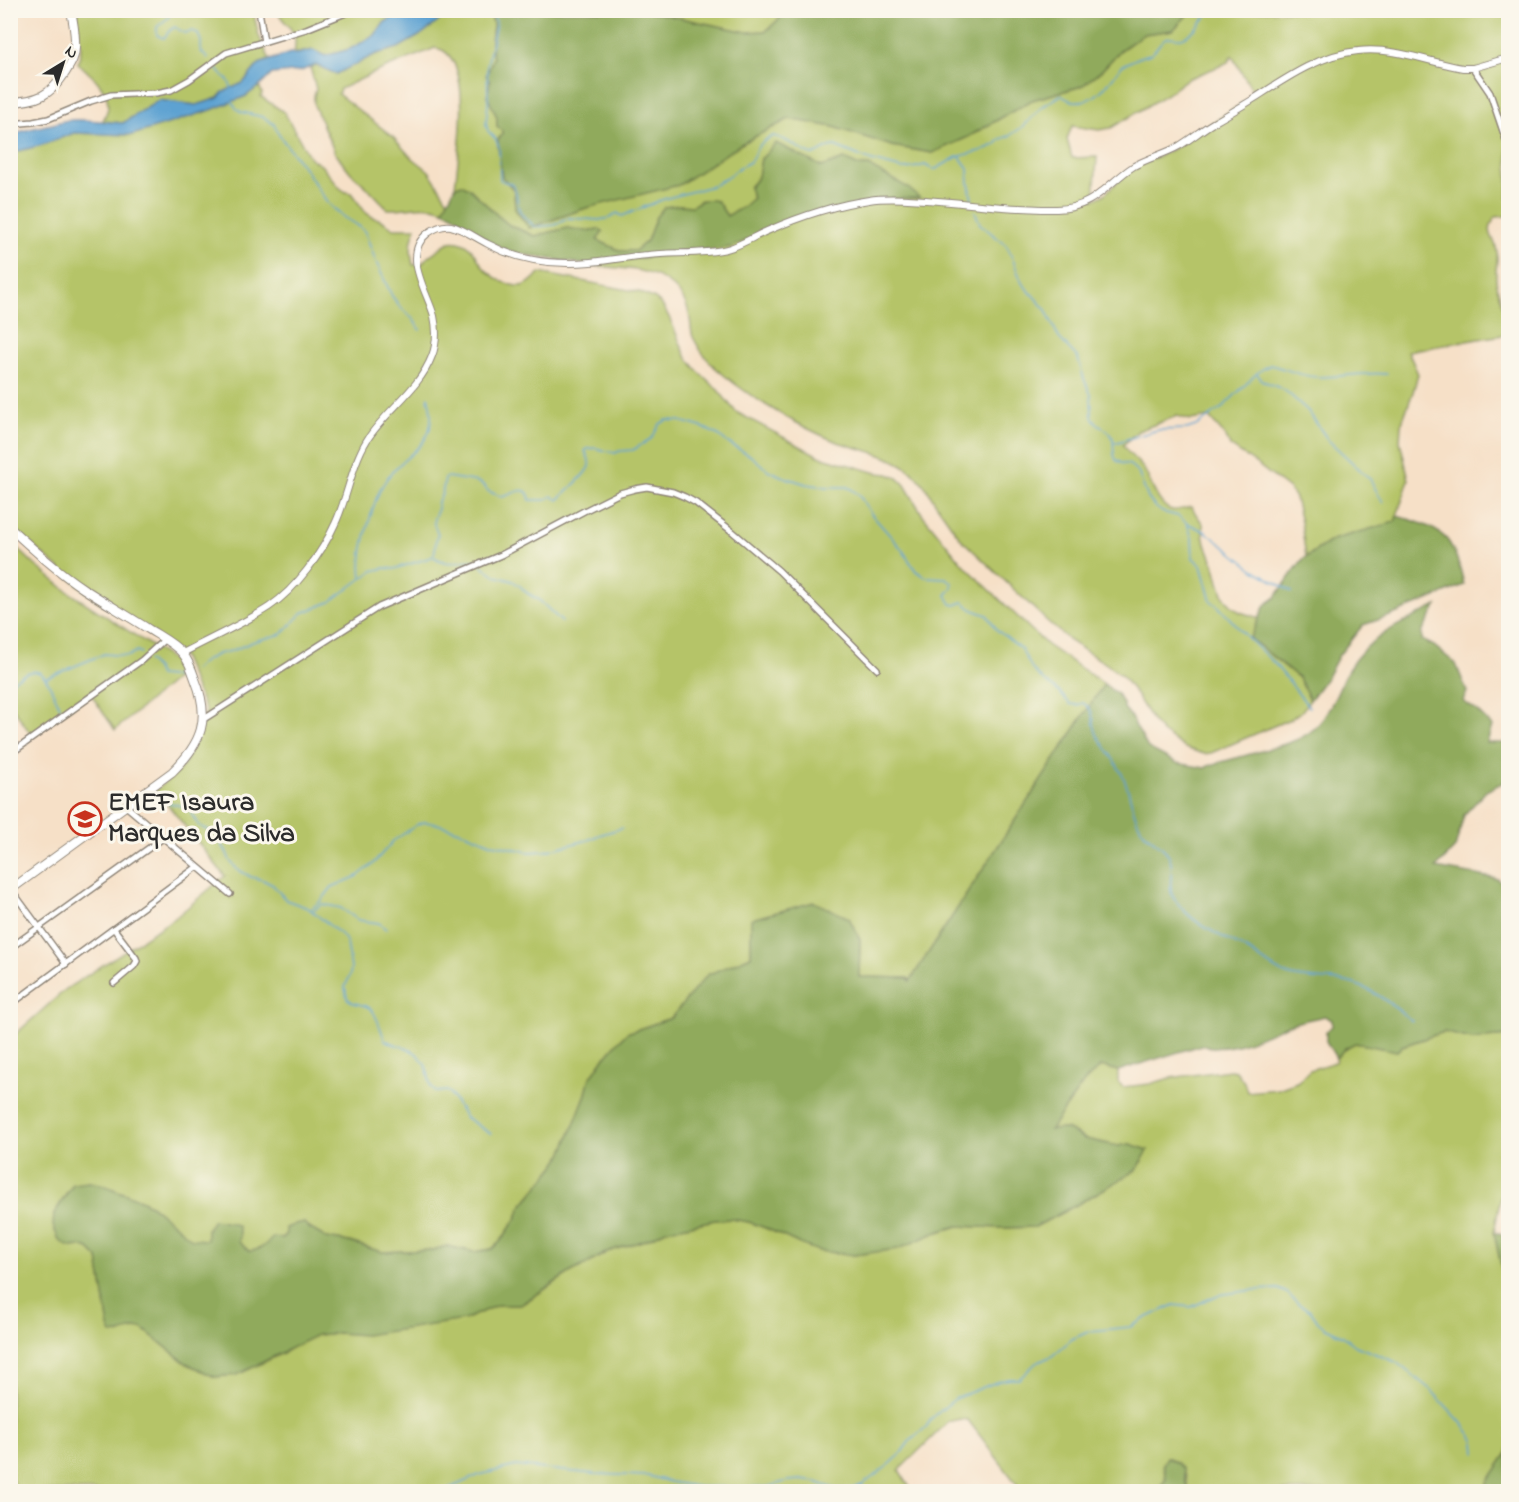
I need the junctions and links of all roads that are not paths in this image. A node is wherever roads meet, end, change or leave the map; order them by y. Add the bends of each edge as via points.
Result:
1 (71, 10) edge
2 (259, 10) edge
3 (353, 10) edge
4 (264, 42) junction
5 (1509, 58) edge
6 (1473, 68) junction
7 (10, 102) edge
8 (10, 124) edge
9 (1509, 146) edge
10 (10, 528) edge
11 (165, 639) junction
12 (183, 653) junction
13 (877, 669) dead end
14 (204, 719) junction
15 (10, 753) edge
16 (126, 806) junction
17 (163, 838) junction
18 (197, 867) junction
19 (11, 889) edge
20 (230, 894) dead end
21 (39, 927) junction
22 (114, 929) junction
23 (10, 948) edge
24 (66, 964) junction
25 (114, 983) dead end
26 (10, 1005) edge

1 - 7 main road via 73,60 58,84 34,100
2 - 4 street
3 - 4 street
4 - 8 street via 226,53 171,90 120,93 48,119
5 - 6 street
6 - 9 street via 1490,93
6 - 12 street via 1375,50 1332,56 1278,83 1176,147 1137,164 1097,196 1064,209 898,198 872,200 818,212 728,249 571,264 528,259 452,226 436,228 416,249 419,274 436,326 434,352 415,386 363,447 339,516 323,546 293,586 271,606
10 - 11 main road via 75,582
11 - 12 main road
11 - 15 street via 142,660
12 - 14 main road via 199,688
13 - 14 street via 787,578 733,532 685,497 647,487 612,497 501,555 379,607
14 - 16 main road via 185,760
16 - 17 street
16 - 19 main road
17 - 18 street
17 - 21 street
18 - 20 street
18 - 22 street
19 - 21 street
21 - 23 street
21 - 24 street
22 - 24 street
22 - 25 street via 137,961
24 - 26 street

